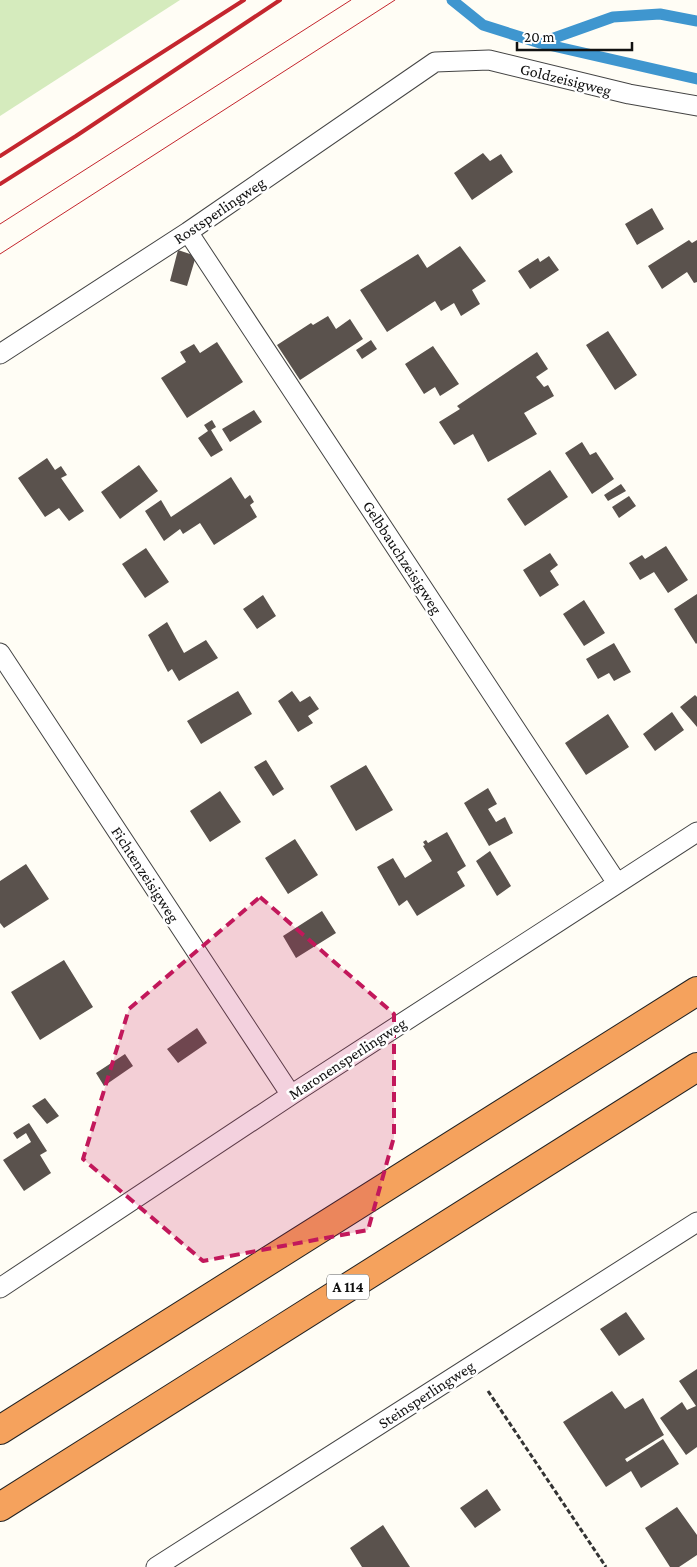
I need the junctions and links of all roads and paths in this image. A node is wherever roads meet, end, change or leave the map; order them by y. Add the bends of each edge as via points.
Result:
1 (435, 62) joint
2 (697, 106) edge
3 (188, 232) junction
4 (0, 354) edge
5 (0, 653) edge
6 (697, 832) edge
7 (617, 883) junction
8 (697, 991) edge
9 (697, 1067) edge
10 (291, 1095) junction
11 (697, 1222) edge
12 (0, 1288) edge
13 (471, 1365) junction
14 (0, 1430) edge
15 (0, 1507) edge
16 (156, 1567) edge
17 (606, 1567) edge

1 - 2 lane, Goldzeisigweg via 489,60 629,94
1 - 3 lane, Rostsperlingweg
3 - 4 lane, Rostsperlingweg
3 - 7 lane, Gelbbauchzeisigweg
5 - 10 lane, Fichtenzeisigweg
6 - 7 lane, Maronensperlingweg
7 - 10 lane, Maronensperlingweg
8 - 14 highway
9 - 15 highway, A 114
10 - 12 lane, Maronensperlingweg
11 - 13 lane, Steinsperlingweg
13 - 16 lane, Steinsperlingweg
13 - 17 path

